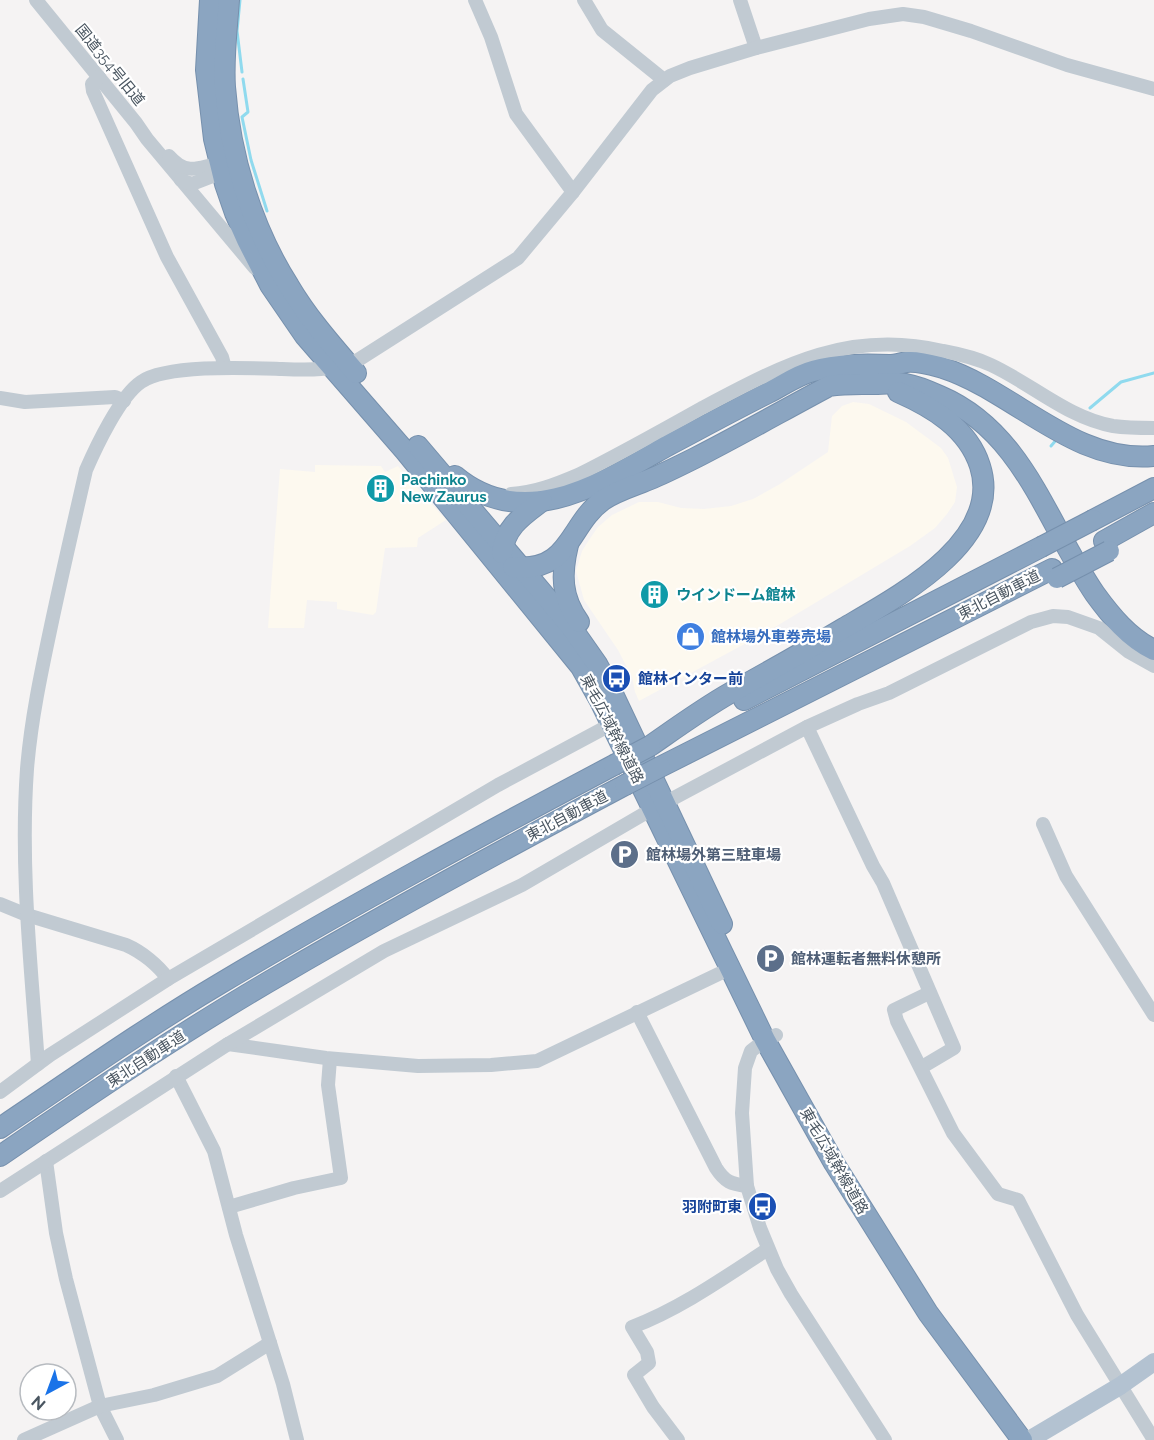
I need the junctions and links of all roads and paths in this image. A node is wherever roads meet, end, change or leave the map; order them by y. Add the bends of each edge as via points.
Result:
1 (36, 0) edge
2 (210, 0) edge
3 (229, 0) edge
4 (584, 0) edge
5 (740, 0) edge
6 (478, 1) edge
7 (756, 48) junction
8 (99, 77) junction
9 (664, 80) junction
10 (1154, 89) edge
11 (136, 123) junction
12 (227, 167) junction
13 (182, 180) junction
14 (573, 192) junction
15 (270, 285) junction
16 (893, 365) junction
17 (341, 366) junction
18 (225, 368) junction
19 (879, 384) junction
20 (0, 398) edge
21 (124, 401) junction
22 (1154, 428) edge
23 (416, 443) junction
24 (1154, 456) edge
25 (1154, 488) edge
26 (508, 494) dead end
27 (542, 501) junction
28 (1154, 513) edge
29 (1154, 529) edge
30 (503, 544) junction
31 (568, 545) junction
32 (1107, 546) junction
33 (500, 566) junction
34 (522, 568) junction
35 (1154, 638) edge
36 (1154, 650) edge
37 (1154, 666) edge
38 (614, 694) junction
39 (610, 724) junction
40 (807, 727) junction
41 (650, 746) junction
42 (659, 806) junction
43 (1043, 824) dead end
44 (0, 904) edge
45 (27, 915) junction
46 (729, 969) junction
47 (168, 979) junction
48 (929, 993) junction
49 (637, 1012) junction
50 (1154, 1015) edge
51 (770, 1038) junction
52 (228, 1044) junction
53 (330, 1059) junction
54 (38, 1064) junction
55 (922, 1067) junction
56 (176, 1076) junction
57 (0, 1092) edge
58 (0, 1128) edge
59 (0, 1156) edge
60 (46, 1161) junction
61 (747, 1186) junction
62 (0, 1191) edge
63 (229, 1207) junction
64 (768, 1249) junction
65 (270, 1343) junction
66 (1154, 1362) edge
67 (1120, 1386) junction
68 (100, 1406) junction
69 (1031, 1439) edge
70 (24, 1440) edge
71 (117, 1440) edge
72 (297, 1440) edge
73 (678, 1440) edge
74 (885, 1440) edge
75 (1154, 1440) edge

1 - 8 street, 国道354号旧道
2 - 12 highway, 東毛広域幹線道路 via 207,86 212,122
3 - 12 highway, 東毛広域幹線道路 via 225,88 232,139
4 - 9 street via 607,34
5 - 7 street
6 - 14 street via 516,114
7 - 9 street
7 - 10 street via 887,15 915,15
8 - 11 street, 国道354号旧道
8 - 18 street via 92,84 93,92 167,258
9 - 14 street via 652,90
11 - 12 street, 国道354号旧道 via 181,166
11 - 13 street, 国道354号旧道
12 - 13 street via 192,184
12 - 15 highway, 東毛広域幹線道路 via 235,213
12 - 17 highway, 東毛広域幹線道路 via 287,284
13 - 15 street, 国道354号旧道
14 - 17 street via 518,258 358,360
15 - 17 highway, 東毛広域幹線道路 via 305,336
16 - 24 highway via 910,362 940,367 981,384 1104,451
16 - 27 highway via 850,364 809,372 610,477 575,493
16 - 35 highway via 954,390 1006,429 1038,472 1101,584 1128,616
17 - 18 street via 295,370
17 - 23 highway, 東毛広域幹線道路
17 - 33 highway, 東毛広域幹線道路
18 - 21 street via 153,376 134,387
19 - 31 highway via 846,382 829,386 696,458 613,494 591,510
19 - 36 highway via 904,383 932,392 960,406 990,429 1030,479 1102,604 1124,628
19 - 41 highway via 934,410 972,447 981,468 983,489 971,528 950,554 915,584 718,700
20 - 21 street via 25,402 115,398
21 - 45 street via 86,470 39,683 27,770
22 - 26 street via 1112,426 1090,419 991,364 964,355 924,346 869,344 837,349 786,365 578,475 522,494
23 - 27 highway via 481,494 503,501
23 - 30 highway, 東毛広域幹線道路
25 - 41 highway, 東北自動車道, bridge
27 - 30 highway via 516,520
28 - 32 highway, 東北自動車道
29 - 32 highway
30 - 33 highway
30 - 34 highway, 東毛広域幹線道路
31 - 34 highway via 547,562
31 - 38 highway via 563,564 564,591 574,616 611,670
32 - 59 highway, 東北自動車道, bridge via 886,652 466,870 281,974 128,1069
33 - 34 highway
33 - 39 highway, 東毛広域幹線道路 via 581,667
34 - 38 highway, 東毛広域幹線道路 via 587,648
37 - 40 street via 1099,628 1053,616 1031,622 889,693
38 - 42 highway, 東毛広域幹線道路
39 - 42 highway, 東毛広域幹線道路
39 - 47 street via 498,785
40 - 42 street
40 - 48 street via 883,883
41 - 58 highway, 東北自動車道, bridge via 385,888 219,984
42 - 46 highway, 東毛広域幹線道路
42 - 51 highway, 東毛広域幹線道路
42 - 52 street via 522,885 384,951
43 - 50 street via 1066,876
44 - 45 street
45 - 47 street via 136,949
45 - 54 street
46 - 49 street
46 - 51 highway, 東毛広域幹線道路
47 - 54 street
48 - 55 street via 954,1048
48 - 55 street via 894,1010
49 - 53 street via 537,1061 418,1066
49 - 61 street via 716,1168 724,1180
51 - 61 street via 751,1051 742,1080
51 - 69 highway, 東毛広域幹線道路 via 891,1233
52 - 53 street
52 - 56 street
53 - 63 street via 328,1085 341,1178
54 - 57 street
55 - 67 street via 953,1133 998,1194 1018,1200 1077,1315
56 - 60 street
56 - 63 street via 214,1151
60 - 62 street
60 - 68 street via 56,1233
61 - 64 street
63 - 65 street
64 - 73 street via 715,1283 632,1327 649,1363 634,1375
64 - 74 street via 791,1294
65 - 68 street via 207,1380
65 - 72 street
66 - 67 main road
67 - 69 main road
67 - 75 street
68 - 70 street
68 - 71 street

